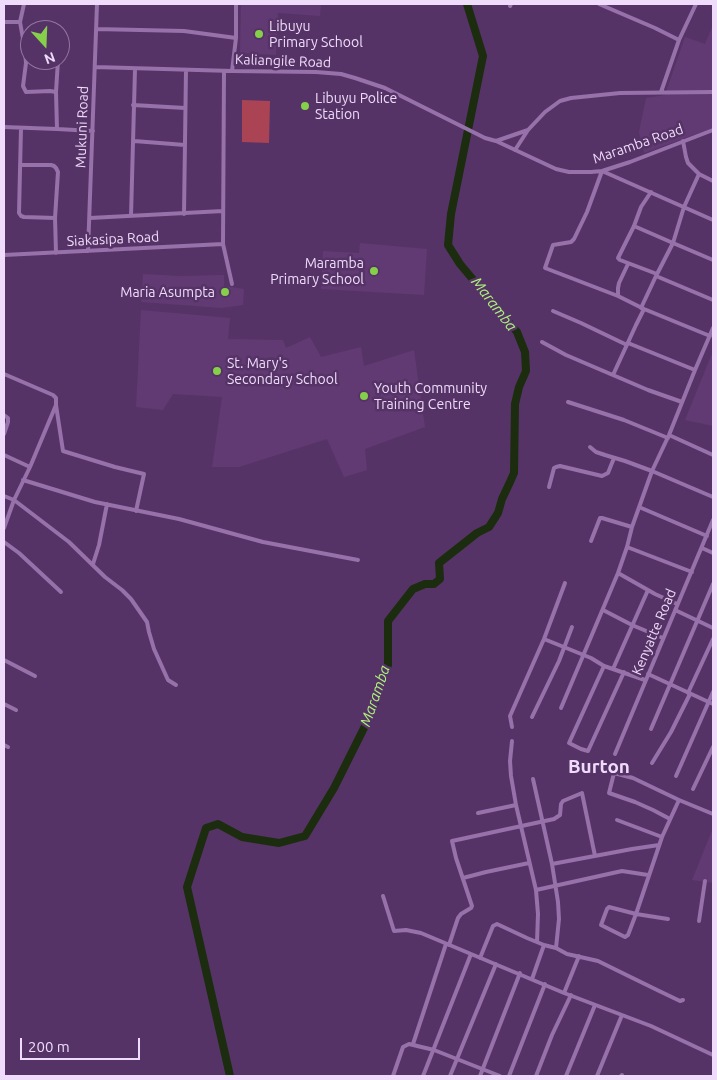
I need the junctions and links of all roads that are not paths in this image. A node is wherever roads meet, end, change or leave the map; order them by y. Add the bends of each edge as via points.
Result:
1 (24, 4) edge
2 (97, 4) edge
3 (236, 4) edge
4 (600, 4) edge
5 (696, 4) edge
6 (20, 20) edge
7 (4, 22) edge
8 (20, 22) edge
9 (96, 29) junction
10 (236, 38) junction
11 (679, 40) junction
12 (95, 67) junction
13 (135, 69) junction
14 (25, 70) edge
15 (57, 70) edge
16 (186, 70) junction
17 (224, 71) junction
18 (232, 71) junction
19 (56, 92) junction
20 (661, 92) junction
21 (713, 92) edge
22 (133, 105) junction
23 (186, 108) junction
24 (4, 127) edge
25 (21, 128) junction
26 (58, 129) junction
27 (528, 130) junction
28 (713, 130) edge
29 (93, 131) junction
30 (485, 138) joint
31 (134, 141) junction
32 (496, 141) junction
33 (683, 142) junction
34 (185, 145) junction
35 (515, 150) junction
36 (20, 165) junction
37 (602, 171) junction
38 (699, 174) junction
39 (713, 181) edge
40 (651, 192) junction
41 (684, 207) junction
42 (223, 211) junction
43 (184, 214) junction
44 (131, 216) junction
45 (55, 218) junction
46 (90, 218) junction
47 (713, 220) edge
48 (634, 226) junction
49 (672, 243) junction
50 (223, 244) junction
51 (88, 251) junction
52 (56, 253) junction
53 (4, 256) edge
54 (713, 260) edge
55 (628, 264) junction
56 (656, 275) junction
57 (232, 284) dead end
58 (618, 296) junction
59 (713, 300) edge
60 (643, 308) junction
61 (553, 311) dead end
62 (713, 328) edge
63 (710, 336) junction
64 (542, 342) dead end
65 (627, 344) junction
66 (695, 370) junction
67 (4, 374) edge
68 (613, 375) junction
69 (568, 402) dead end
70 (682, 402) junction
71 (56, 405) junction
72 (4, 415) edge
73 (4, 434) edge
74 (669, 437) junction
75 (590, 447) dead end
76 (4, 455) edge
77 (713, 455) edge
78 (614, 458) junction
79 (30, 466) junction
80 (652, 471) junction
81 (23, 480) junction
82 (549, 487) dead end
83 (4, 496) edge
84 (713, 497) edge
85 (14, 500) junction
86 (107, 504) junction
87 (639, 507) junction
88 (136, 510) junction
89 (713, 520) edge
90 (632, 527) junction
91 (4, 528) edge
92 (707, 536) junction
93 (592, 541) dead end
94 (4, 542) edge
95 (627, 547) junction
96 (702, 548) junction
97 (713, 553) edge
98 (358, 560) dead end
99 (93, 564) junction
100 (692, 572) junction
101 (618, 574) junction
102 (565, 583) dead end
103 (713, 584) edge
104 (648, 590) junction
105 (61, 592) dead end
106 (677, 604) junction
107 (603, 610) junction
108 (675, 610) junction
109 (698, 620) junction
110 (632, 625) junction
111 (572, 627) dead end
112 (713, 628) edge
113 (663, 638) junction
114 (544, 639) junction
115 (713, 639) edge
116 (564, 648) junction
117 (583, 656) junction
118 (4, 660) edge
119 (604, 666) junction
120 (613, 669) junction
121 (624, 672) junction
122 (648, 674) junction
123 (35, 676) dead end
124 (645, 680) junction
125 (670, 684) junction
126 (176, 685) dead end
127 (713, 692) edge
128 (689, 693) junction
129 (711, 703) edge
130 (4, 704) edge
131 (561, 708) dead end
132 (16, 710) dead end
133 (532, 717) dead end
134 (512, 727) dead end
135 (651, 729) dead end
136 (512, 741) dead end
137 (713, 747) edge
138 (614, 754) dead end
139 (652, 763) dead end
140 (676, 776) dead end
141 (533, 779) dead end
142 (693, 789) dead end
143 (679, 800) junction
144 (516, 805) junction
145 (478, 813) dead end
146 (713, 814) edge
147 (670, 819) junction
148 (617, 820) dead end
149 (542, 822) junction
150 (522, 826) junction
151 (662, 837) junction
152 (659, 845) junction
153 (595, 856) junction
154 (529, 863) junction
155 (552, 864) junction
156 (648, 875) junction
157 (463, 878) junction
158 (706, 881) dead end
159 (556, 886) junction
160 (536, 890) junction
161 (382, 896) dead end
162 (636, 914) junction
163 (668, 919) dead end
164 (699, 921) dead end
165 (538, 942) junction
166 (448, 944) junction
167 (544, 945) junction
168 (556, 948) junction
169 (471, 954) junction
170 (579, 956) junction
171 (480, 958) junction
172 (496, 964) junction
173 (520, 973) junction
174 (532, 979) junction
175 (545, 984) junction
176 (564, 993) junction
177 (571, 995) junction
178 (683, 1000) dead end
179 (594, 1004) junction
180 (622, 1015) junction
181 (413, 1044) junction
182 (434, 1050) junction
183 (713, 1055) edge
184 (457, 1060) junction
185 (482, 1070) junction
186 (393, 1076) edge
187 (424, 1076) edge
188 (450, 1076) edge
189 (480, 1076) edge
190 (500, 1076) edge
191 (509, 1076) edge
192 (536, 1076) edge
193 (566, 1076) edge
194 (597, 1076) edge

1 - 6 street
2 - 9 street, Mukuni Road
3 - 10 street
4 - 11 street
5 - 11 street
7 - 8 street
9 - 10 street via 184,31
9 - 12 street, Mukuni Road
10 - 18 street
11 - 20 street
12 - 13 street, Kaliangile Road
12 - 29 street, Mukuni Road
13 - 16 street, Kaliangile Road
13 - 22 street
14 - 19 street via 23,86 26,92
15 - 19 street
16 - 17 street, Kaliangile Road
16 - 23 street
17 - 18 street, Kaliangile Road
17 - 42 street
18 - 30 street, Kaliangile Road via 328,72 355,78 398,94
19 - 26 street
20 - 21 street
20 - 27 street via 620,93 560,101
22 - 23 street
22 - 31 street
23 - 34 street
24 - 25 street
25 - 26 street
25 - 36 street
26 - 29 street
27 - 32 street
27 - 35 street
28 - 33 street, Maramba Road
29 - 46 street, Mukuni Road
30 - 32 street, Maramba Road
31 - 34 street
31 - 44 street
32 - 35 street, Maramba Road
33 - 37 street, Maramba Road
33 - 38 street via 688,163
34 - 43 street
35 - 37 street, Maramba Road via 556,169
36 - 45 street via 21,216
36 - 45 street via 51,165 56,168
37 - 40 street
37 - 58 street via 574,240 553,246 545,268
38 - 39 street
38 - 41 street
40 - 41 street
40 - 48 street
41 - 47 street
41 - 49 street
42 - 43 street
42 - 50 street
43 - 44 street
44 - 46 street
45 - 52 street
46 - 51 street, Mukuni Road
48 - 49 street
48 - 55 street via 618,258
49 - 54 street
49 - 56 street
50 - 51 street, Siakasipa Road
50 - 57 street
51 - 52 street, Siakasipa Road
52 - 53 street, Siakasipa Road
55 - 56 street
55 - 58 street via 619,283
56 - 59 street
56 - 60 street
58 - 60 street
60 - 63 street
60 - 65 street
61 - 65 street
62 - 63 street
63 - 66 street
64 - 68 street
65 - 66 street
65 - 68 street
66 - 70 street
67 - 71 street via 53,395
68 - 70 street
69 - 74 street
70 - 74 street
71 - 79 street
71 - 88 street via 63,451 144,474
72 - 73 street via 8,418
74 - 77 street
74 - 80 street
75 - 78 street
76 - 79 street
78 - 80 street
78 - 82 street via 608,473 602,476 556,467
79 - 81 street
80 - 84 street
80 - 87 street
81 - 85 street
81 - 86 street
83 - 85 street
85 - 91 street
85 - 99 street
86 - 88 street
86 - 99 street
87 - 90 street
87 - 92 street
88 - 98 street via 263,542
89 - 92 street, Kenyatte Road
90 - 93 street via 602,518 598,520
90 - 95 street
92 - 96 street, Kenyatte Road
94 - 105 street
95 - 100 street
95 - 101 street
96 - 97 street
96 - 100 street, Kenyatte Road
99 - 126 street via 142,613 162,670
100 - 106 street, Kenyatte Road
101 - 104 street
101 - 107 street
102 - 114 street
103 - 109 street
104 - 106 street
104 - 110 street
106 - 108 street, Kenyatte Road
107 - 110 street
107 - 117 street
108 - 109 street
108 - 113 street, Kenyatte Road
109 - 112 street
109 - 125 street
110 - 113 street
110 - 120 street
111 - 116 street
113 - 122 street, Kenyatte Road
114 - 116 street
114 - 134 street via 510,716
115 - 128 street
116 - 117 street
116 - 133 street
117 - 119 street
117 - 131 street
118 - 123 street
119 - 120 street
119 - 121 street via 569,743 581,749 588,751
120 - 121 street
121 - 124 street
122 - 124 street, Kenyatte Road
122 - 125 street
124 - 138 street, Kenyatte Road
125 - 128 street
125 - 135 street
127 - 129 street
128 - 129 street
128 - 139 street via 674,727
129 - 140 street
130 - 132 street
136 - 144 street via 510,761
137 - 142 street
141 - 149 street
143 - 146 street
143 - 147 street
143 - 147 street via 614,772 609,793
144 - 145 street
144 - 150 street
147 - 151 street
148 - 151 street
149 - 150 street
149 - 153 street via 558,817 563,801 582,792
149 - 155 street
150 - 154 street
150 - 157 street via 452,841
151 - 152 street
152 - 153 street
152 - 156 street
153 - 155 street
154 - 157 street
154 - 160 street
155 - 159 street
156 - 159 street via 622,871
156 - 162 street
157 - 166 street via 472,906 458,918
158 - 164 street
159 - 160 street
159 - 168 street via 559,918
160 - 165 street
161 - 166 street via 394,931 413,931
162 - 162 street via 608,907 601,925 626,937
162 - 163 street
165 - 167 street
165 - 171 street via 495,924
166 - 169 street
166 - 181 street
167 - 168 street
167 - 174 street
168 - 170 street
169 - 171 street
169 - 182 street
170 - 176 street
170 - 178 street
171 - 172 street
172 - 173 street
172 - 184 street
173 - 174 street
173 - 185 street
174 - 175 street
175 - 176 street
175 - 191 street
176 - 177 street
177 - 179 street
177 - 192 street
179 - 180 street
179 - 193 street
180 - 183 street
180 - 194 street
181 - 182 street
181 - 186 street via 403,1048
182 - 184 street
182 - 187 street
184 - 185 street
184 - 188 street
185 - 189 street
185 - 190 street

